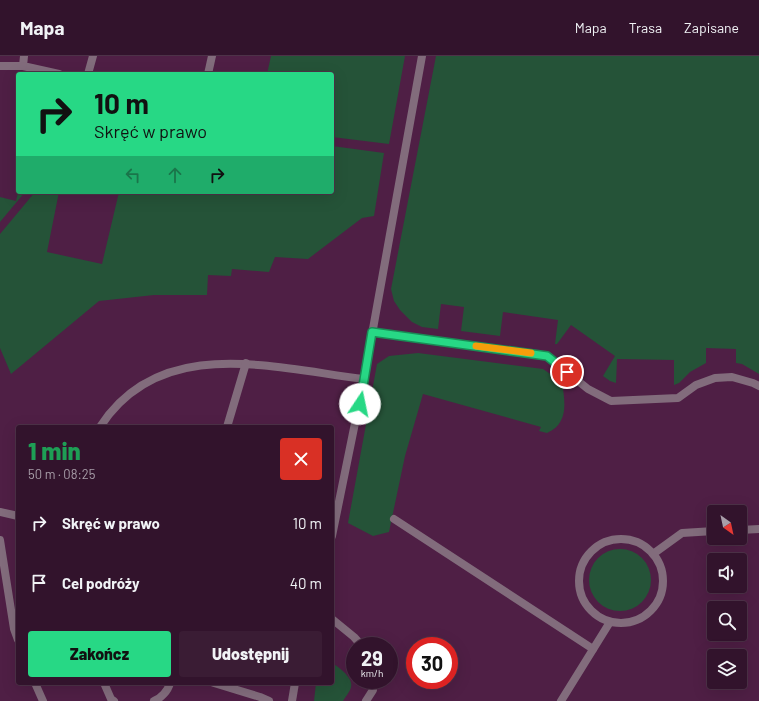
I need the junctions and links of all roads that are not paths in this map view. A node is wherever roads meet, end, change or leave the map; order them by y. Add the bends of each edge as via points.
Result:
1 (24, 56) edge
2 (93, 56) edge
3 (212, 56) edge
4 (422, 56) edge
5 (0, 66) edge
6 (23, 66) junction
7 (50, 72) edge
8 (89, 72) edge
9 (208, 72) edge
10 (372, 332) junction
11 (246, 363) junction
12 (364, 379) junction
13 (759, 386) edge
14 (101, 425) edge
15 (228, 425) edge
16 (0, 512) edge
17 (16, 516) edge
18 (394, 519) dead end
19 (334, 526) edge
20 (759, 529) edge
21 (747, 530) edge
22 (707, 531) edge
23 (0, 540) edge
24 (653, 554) junction
25 (334, 621) edge
26 (610, 622) junction
27 (16, 634) edge
28 (354, 637) edge
29 (593, 649) junction
30 (37, 685) edge
31 (105, 685) edge
32 (170, 685) edge
33 (221, 685) edge
34 (295, 685) edge
35 (373, 689) edge
36 (43, 701) edge
37 (114, 701) edge
38 (154, 701) edge
39 (269, 701) edge
40 (292, 701) edge
41 (366, 701) edge
42 (561, 701) edge

1 - 6 street
2 - 8 street
3 - 9 street
4 - 10 street
5 - 6 street
6 - 7 street
10 - 12 street
10 - 13 street via 547,356 588,389 611,401 678,398 696,385 715,378 732,377
11 - 12 street
11 - 14 street via 189,366 161,376 124,398
11 - 15 street
12 - 19 street
16 - 17 street
18 - 29 street
20 - 21 street
22 - 24 street via 682,533
23 - 27 street
24 - 26 street via 660,565 663,578 662,591 656,604 636,621
24 - 26 street via 643,545 630,540 616,539 602,543 591,551 583,562 579,575 579,589 583,600 590,610
25 - 28 street
26 - 29 street
29 - 42 street
30 - 36 street
31 - 37 street
32 - 38 street via 160,699
33 - 39 street
34 - 40 street
35 - 41 street

